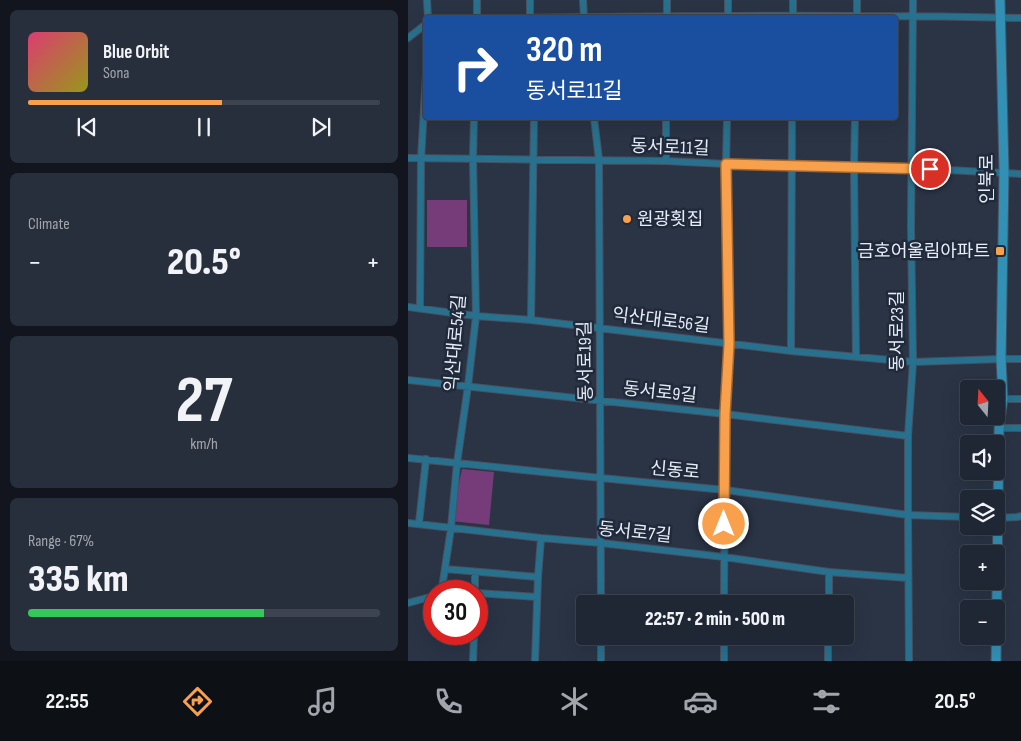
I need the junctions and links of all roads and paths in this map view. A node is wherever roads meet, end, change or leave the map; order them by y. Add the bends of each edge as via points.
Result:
1 (427, 0) edge
2 (477, 0) edge
3 (530, 0) edge
4 (583, 0) edge
5 (667, 0) edge
6 (728, 0) edge
7 (793, 0) edge
8 (857, 0) edge
9 (913, 0) edge
10 (1000, 0) edge
11 (428, 15) edge
12 (477, 15) edge
13 (530, 15) edge
14 (584, 15) edge
15 (667, 15) edge
16 (728, 15) edge
17 (793, 15) edge
18 (857, 15) edge
19 (898, 16) edge
20 (913, 16) junction
21 (1000, 18) junction
22 (1022, 18) edge
23 (423, 26) edge
24 (408, 38) edge
25 (423, 120) edge
26 (474, 120) edge
27 (534, 120) edge
28 (594, 120) edge
29 (666, 120) edge
30 (727, 120) edge
31 (792, 120) edge
32 (855, 120) edge
33 (408, 158) edge
34 (421, 158) junction
35 (472, 158) junction
36 (533, 160) junction
37 (599, 160) junction
38 (666, 161) junction
39 (726, 164) junction
40 (791, 165) junction
41 (854, 167) junction
42 (911, 168) junction
43 (1004, 172) junction
44 (1022, 174) edge
45 (408, 307) edge
46 (420, 308) junction
47 (476, 316) junction
48 (531, 320) junction
49 (600, 328) junction
50 (729, 344) junction
51 (791, 351) junction
52 (856, 357) junction
53 (1001, 358) junction
54 (1022, 359) edge
55 (913, 362) junction
56 (408, 380) edge
57 (1002, 380) edge
58 (468, 386) junction
59 (1006, 399) edge
60 (1022, 399) edge
61 (600, 401) junction
62 (725, 414) junction
63 (999, 425) edge
64 (999, 428) junction
65 (1022, 428) edge
66 (908, 436) junction
67 (408, 458) edge
68 (426, 459) junction
69 (457, 462) junction
70 (601, 478) junction
71 (725, 490) junction
72 (998, 490) edge
73 (908, 515) junction
74 (1022, 516) edge
75 (960, 517) edge
76 (1005, 517) edge
77 (408, 523) edge
78 (418, 524) junction
79 (451, 528) junction
80 (998, 535) edge
81 (541, 538) junction
82 (601, 543) junction
83 (724, 557) junction
84 (445, 569) junction
85 (475, 572) junction
86 (829, 572) junction
87 (538, 577) junction
88 (908, 578) junction
89 (443, 580) edge
90 (475, 580) edge
91 (488, 593) edge
92 (601, 595) edge
93 (724, 595) edge
94 (829, 595) edge
95 (537, 596) junction
96 (423, 599) edge
97 (408, 603) edge
98 (474, 645) edge
99 (601, 645) edge
100 (724, 645) edge
101 (828, 645) edge
102 (474, 661) edge
103 (536, 661) edge
104 (601, 661) edge
105 (724, 661) edge
106 (828, 661) edge
107 (909, 661) edge
108 (996, 661) edge

1 - 11 street
2 - 12 street
3 - 13 street
4 - 14 street
5 - 15 street
6 - 16 street
7 - 17 street
8 - 18 street
9 - 20 street, 동서로23길
10 - 21 street, 인북로
19 - 20 street
20 - 21 street
20 - 42 street, 동서로23길
21 - 22 street
21 - 43 street, 인북로
23 - 24 street
25 - 34 street
26 - 35 street, 익산대로54길
27 - 36 street
28 - 37 street, 동서로19길
29 - 38 street
30 - 39 street
31 - 40 street
32 - 41 street
33 - 34 street, 동서로11길
34 - 35 street, 동서로11길
34 - 46 street
35 - 36 street, 동서로11길
35 - 47 street, 익산대로54길
36 - 37 street, 동서로11길
36 - 48 street
37 - 38 street, 동서로11길
37 - 49 street, 동서로19길
38 - 39 street, 동서로11길
39 - 40 street, 동서로11길
39 - 50 street
40 - 41 street, 동서로11길
40 - 51 street
41 - 42 street, 동서로11길
41 - 52 street
42 - 43 street, 동서로11길
42 - 55 street, 동서로23길
43 - 44 street, 동서로11길
43 - 53 street, 인북로
45 - 46 street, 익산대로56길
46 - 47 street, 익산대로56길
47 - 48 street, 익산대로56길
47 - 58 street, 익산대로54길
48 - 49 street, 익산대로56길
49 - 50 street, 익산대로56길
49 - 61 street, 동서로19길
50 - 51 street, 익산대로56길
50 - 62 street
51 - 52 street, 익산대로56길
52 - 55 street, 익산대로56길
53 - 54 street
53 - 55 street, 익산대로56길
53 - 57 street, 인북로
55 - 66 street, 동서로23길
56 - 58 street, 동서로9길
58 - 61 street, 동서로9길
58 - 69 street, 익산대로54길
59 - 60 street
61 - 62 street, 동서로9길
61 - 70 street, 동서로19길
62 - 66 street, 동서로9길
62 - 71 street
63 - 64 street, 인북로
64 - 65 street
64 - 72 street, 인북로
66 - 73 street, 동서로23길
67 - 68 street, 신동로
68 - 69 street, 신동로
68 - 78 street
69 - 70 street, 신동로
69 - 79 street, 익산대로54길
70 - 71 street, 신동로
70 - 82 street, 동서로19길
71 - 73 street, 신동로
71 - 83 street
73 - 75 street, 신동로
73 - 88 street, 동서로23길
74 - 76 street
77 - 78 street, 동서로7길
78 - 79 street, 동서로7길
79 - 81 street, 동서로7길
79 - 84 street, 익산대로54길
80 - 108 street, 인북로
81 - 82 street, 동서로7길
81 - 87 street
82 - 83 street, 동서로7길
82 - 92 street, 동서로19길
83 - 86 street, 동서로7길
83 - 93 street
84 - 85 street
84 - 89 street, 익산대로54길
85 - 87 street
85 - 90 street
86 - 88 street, 동서로7길
86 - 94 street
87 - 95 street
88 - 107 street, 동서로23길
91 - 95 street
95 - 103 street
96 - 97 street
98 - 102 street
99 - 104 street
100 - 105 street
101 - 106 street

